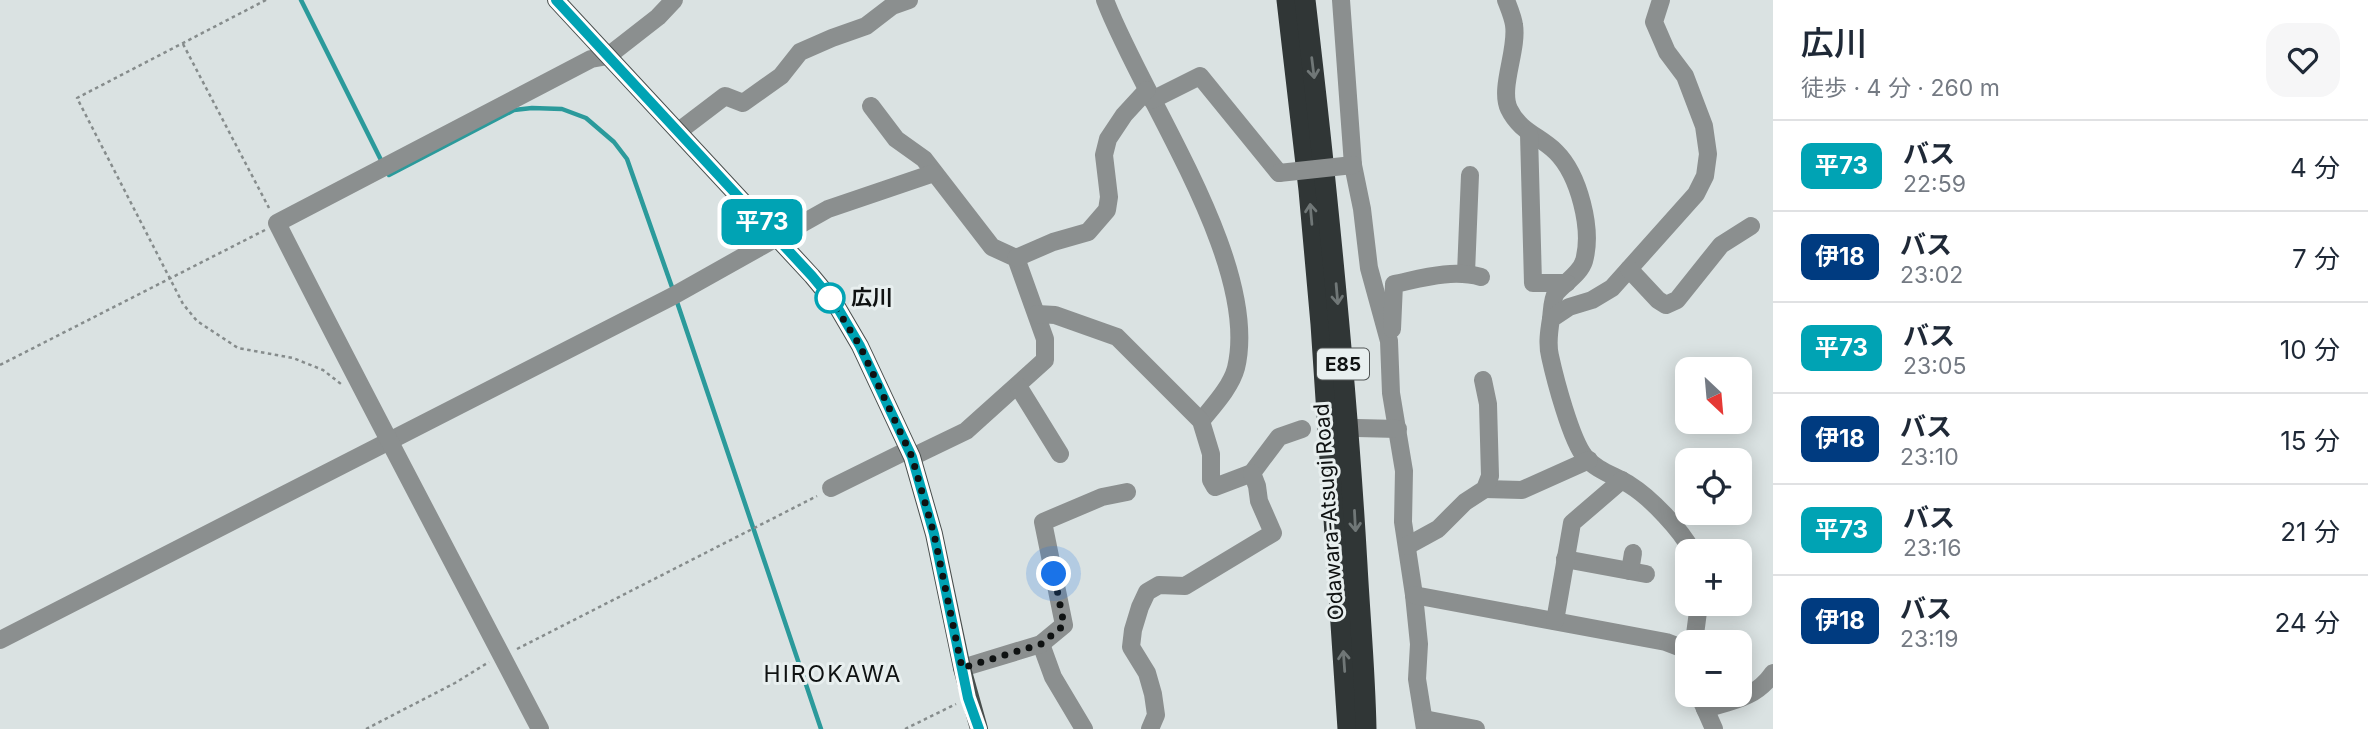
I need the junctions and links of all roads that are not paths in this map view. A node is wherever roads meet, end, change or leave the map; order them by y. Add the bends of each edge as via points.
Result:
1 (556, 0) edge
2 (674, 0) edge
3 (909, 0) edge
4 (1105, 0) edge
5 (1287, 0) edge
6 (1305, 0) edge
7 (1342, 0) edge
8 (1506, 0) edge
9 (1661, 0) edge
10 (608, 55) junction
11 (1150, 95) junction
12 (871, 106) dead end
13 (679, 131) junction
14 (1529, 134) junction
15 (1353, 165) junction
16 (934, 173) junction
17 (1470, 175) dead end
18 (1751, 226) dead end
19 (778, 238) junction
20 (1016, 258) junction
21 (1629, 269) junction
22 (1567, 283) junction
23 (1037, 314) junction
24 (1551, 319) junction
25 (1389, 341) junction
26 (1483, 380) dead end
27 (1018, 386) junction
28 (1201, 421) junction
29 (1357, 428) dead end
30 (1302, 429) dead end
31 (1398, 429) junction
32 (391, 441) junction
33 (910, 454) junction
34 (1060, 454) dead end
35 (1589, 460) junction
36 (1252, 473) junction
37 (1622, 480) junction
38 (831, 488) road end
39 (1485, 489) junction
40 (1127, 492) dead end
41 (1685, 539) edge
42 (1407, 545) junction
43 (1565, 559) junction
44 (1637, 566) dead end
45 (1415, 594) junction
46 (1555, 621) junction
47 (0, 640) edge
48 (1041, 644) junction
49 (1675, 645) edge
50 (962, 668) junction
51 (1773, 673) edge
52 (1752, 694) edge
53 (1704, 707) edge
54 (1424, 724) edge
55 (540, 729) edge
56 (979, 729) edge
57 (1084, 729) edge
58 (1150, 729) edge
59 (1348, 729) edge
60 (1366, 729) edge
61 (1476, 729) edge
62 (1714, 729) edge

1 - 10 main road
2 - 10 street
3 - 13 street via 892,6 866,26 800,52 781,76 743,103 725,96
4 - 11 street
59 -> 5 highway, Odawara-Atsugi Road / E85 via 1320,311
6 -> 60 highway, Odawara-Atsugi Road / E85 via 1340,321
7 - 15 street
8 - 14 street via 1514,26 1508,108
9 - 21 street via 1654,22 1667,52 1685,76 1704,126 1708,154 1696,194
10 - 13 main road
10 - 32 street via 591,59 277,223
11 - 15 street, bridge via 1200,76 1279,173
11 - 20 street via 1124,115 1108,139 1104,155 1107,209 1088,232
11 - 28 street via 1202,201 1229,268 1236,300 1240,340 1235,370
12 - 16 street via 896,139 924,159
13 - 19 main road
14 - 22 street via 1558,153 1585,208 1583,263
14 - 22 street via 1533,283
15 - 25 street via 1369,268
16 - 19 street via 828,209
16 - 20 street via 992,247
17 - 25 street via 1474,275 1434,275 1394,284
18 - 21 street via 1721,245 1677,300 1666,305
19 - 32 street
19 - 33 main road via 836,305
20 - 23 street
21 - 24 street via 1612,288
22 - 24 street via 1555,295
23 - 27 street via 1045,360
23 - 28 street via 1055,315 1117,337
24 - 35 street via 1549,355 1575,439
25 - 31 street
26 - 39 street via 1490,476
27 - 33 street via 966,431
27 - 34 street
28 - 36 street via 1215,487
29 - 31 street
30 - 36 street via 1279,437
31 - 42 street
32 - 47 street
32 - 55 street
33 - 38 street
33 - 50 main road via 934,534
35 - 37 street
35 - 39 street via 1522,490
36 - 58 street via 1273,533 1185,586 1159,585 1147,592 1140,607 1131,647 1153,694 1156,715
37 - 41 street
37 - 43 street via 1572,523
39 - 42 street via 1438,529
40 - 48 street via 1102,497 1042,523 1064,625
42 - 45 street
43 - 44 street
43 - 46 street
45 - 46 street
45 - 54 street via 1417,679
46 - 49 street
48 - 50 street
48 - 57 street
50 - 56 main road
51 - 52 street
53 - 62 street
54 - 61 street

